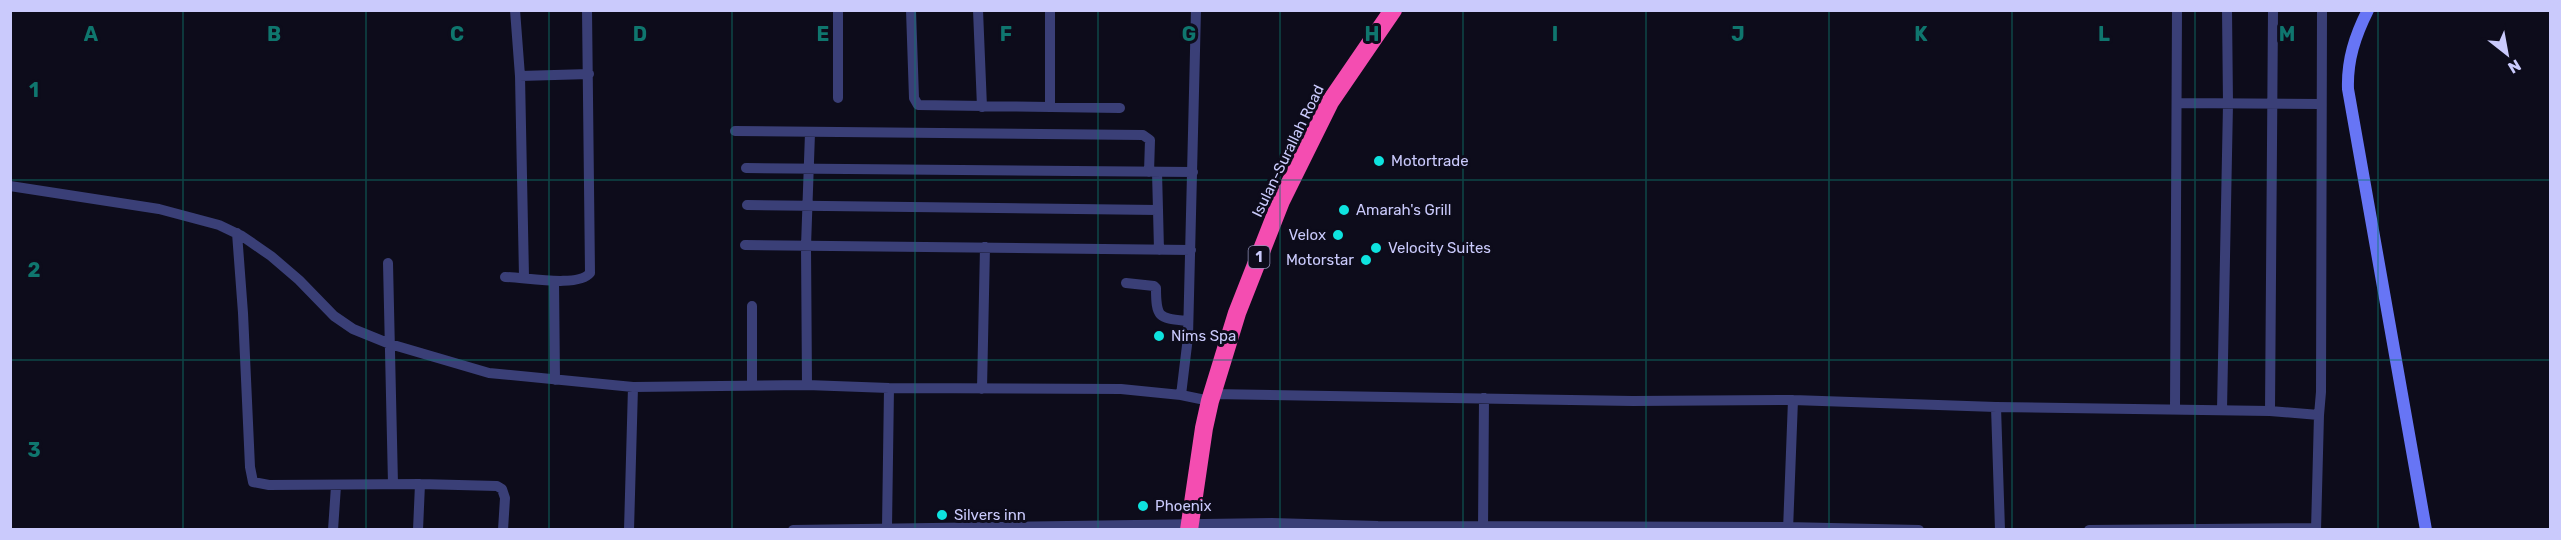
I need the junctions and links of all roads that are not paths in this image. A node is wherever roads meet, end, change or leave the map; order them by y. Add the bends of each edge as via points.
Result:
1 (515, 10) edge
2 (587, 10) edge
3 (838, 10) edge
4 (911, 10) edge
5 (978, 10) edge
6 (1050, 10) edge
7 (1196, 10) edge
8 (1393, 10) edge
9 (2177, 10) edge
10 (2227, 10) edge
11 (2272, 10) edge
12 (2322, 10) edge
13 (2368, 10) edge
14 (589, 74) junction
15 (520, 76) junction
16 (838, 98) dead end
17 (2177, 103) junction
18 (2272, 103) junction
19 (2228, 104) junction
20 (2320, 104) junction
21 (1050, 106) junction
22 (982, 107) junction
23 (1120, 108) dead end
24 (735, 131) dead end
25 (810, 133) junction
26 (746, 168) dead end
27 (807, 170) junction
28 (1153, 172) junction
29 (1193, 172) junction
30 (10, 186) edge
31 (747, 205) dead end
32 (807, 207) junction
33 (1158, 210) junction
34 (237, 233) junction
35 (745, 245) dead end
36 (806, 246) junction
37 (985, 247) junction
38 (1159, 249) junction
39 (1191, 250) junction
40 (388, 263) dead end
41 (505, 277) dead end
42 (524, 277) junction
43 (554, 281) junction
44 (1126, 283) dead end
45 (752, 306) dead end
46 (1188, 321) junction
47 (390, 344) junction
48 (555, 380) junction
49 (752, 385) junction
50 (807, 385) junction
51 (633, 387) junction
52 (889, 388) junction
53 (982, 389) junction
54 (1181, 395) junction
55 (1211, 398) junction
56 (1484, 398) junction
57 (1793, 400) junction
58 (1996, 407) junction
59 (2175, 409) junction
60 (2222, 410) junction
61 (2270, 411) junction
62 (2319, 415) junction
63 (393, 484) junction
64 (420, 484) junction
65 (336, 486) junction
66 (1272, 526) edge
67 (1189, 527) edge
68 (887, 528) junction
69 (1047, 528) edge
70 (1378, 528) edge
71 (1483, 528) edge
72 (1788, 528) edge
73 (2213, 528) edge
74 (837, 529) edge
75 (940, 529) edge
76 (2316, 529) edge
77 (333, 530) edge
78 (418, 530) edge
79 (503, 530) edge
80 (629, 530) edge
81 (793, 530) edge
82 (1919, 530) edge
83 (2000, 530) edge
84 (2089, 530) edge
85 (2426, 530) edge

1 - 15 street
2 - 14 street
3 - 16 street
4 - 22 street via 916,103
5 - 22 street
6 - 21 street
7 - 29 street
8 - 55 highway, Isulan-Surallah Road / 1 via 1330,102 1281,201 1237,314
9 - 17 street
10 - 19 street
11 - 18 street
12 - 20 street
13 - 85 street via 2354,39 2348,89
14 - 15 street
14 - 43 street via 591,269 581,280
15 - 42 street
17 - 19 street
17 - 59 street
18 - 19 street
18 - 20 street
18 - 61 street
19 - 60 street
20 - 62 street
21 - 22 street
21 - 23 street
24 - 25 street
25 - 27 street
25 - 28 street via 1143,135 1150,140
26 - 27 street
27 - 28 street
27 - 32 street
28 - 29 street
28 - 33 street
29 - 39 street
30 - 34 street via 159,209
31 - 32 street
32 - 33 street
32 - 36 street
33 - 38 street
34 - 47 street via 271,256 334,316 364,335
34 - 65 street via 251,480 269,485
35 - 36 street
36 - 37 street
36 - 50 street
37 - 38 street
37 - 53 street
38 - 39 street
39 - 46 street
40 - 47 street
41 - 42 street
42 - 43 street
43 - 48 street
44 - 46 street via 1154,286 1160,316
45 - 49 street
46 - 54 street
47 - 48 street via 489,373
47 - 63 street
48 - 51 street
49 - 50 street
49 - 51 street
50 - 52 street
51 - 80 street
52 - 53 street
52 - 68 street
53 - 54 street via 1121,389
54 - 55 street
55 - 56 street
55 - 67 highway, Isulan-Surallah Road / 1
56 - 57 street
56 - 71 street
57 - 58 street
57 - 72 street
58 - 59 street
58 - 83 street
59 - 60 street
60 - 61 street
61 - 62 street
62 - 76 street
63 - 64 street
63 - 65 street
64 - 78 street
64 - 79 street via 499,487 505,498
65 - 77 street
66 - 67 street
66 - 70 street
67 - 69 street
68 - 74 street
68 - 75 street
69 - 75 street
70 - 71 street
71 - 72 street
72 - 82 street
73 - 76 street
73 - 84 street
74 - 81 street

